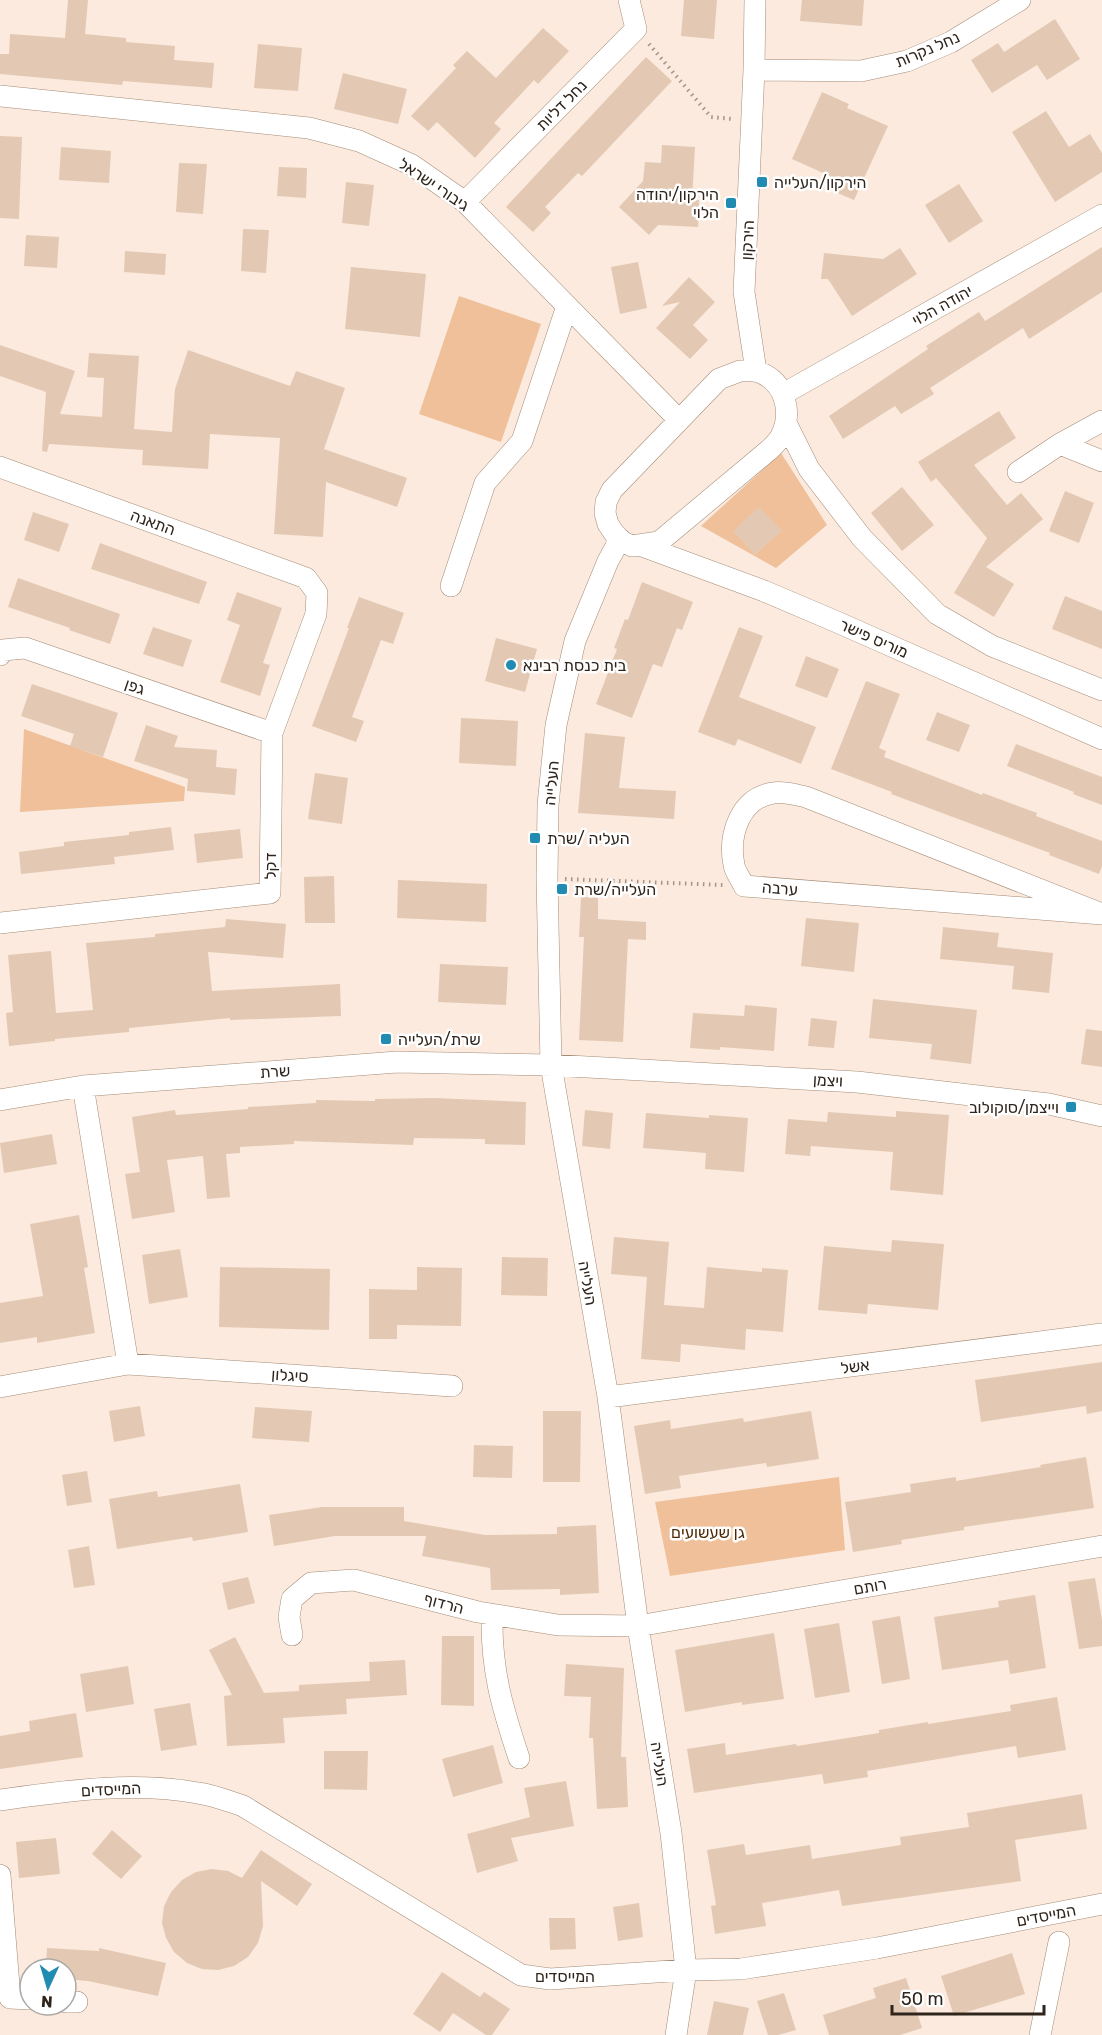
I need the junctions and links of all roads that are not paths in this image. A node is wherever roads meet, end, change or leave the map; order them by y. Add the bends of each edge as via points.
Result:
1 (629, 0) edge
2 (755, 0) edge
3 (1020, 0) edge
4 (754, 70) junction
5 (0, 96) edge
6 (465, 202) junction
7 (1102, 215) edge
8 (567, 306) junction
9 (756, 371) junction
10 (783, 394) junction
11 (680, 420) junction
12 (1102, 421) edge
13 (786, 423) junction
14 (1060, 444) junction
15 (1102, 461) edge
16 (0, 466) edge
17 (1018, 472) dead end
18 (620, 539) junction
19 (642, 546) junction
20 (306, 578) joint
21 (451, 586) dead end
22 (0, 655) edge
23 (1102, 690) edge
24 (272, 733) junction
25 (1102, 739) edge
26 (1102, 914) edge
27 (0, 923) edge
28 (551, 1065) junction
29 (83, 1086) junction
30 (0, 1100) edge
31 (1102, 1116) edge
32 (1102, 1334) edge
33 (128, 1365) junction
34 (452, 1386) dead end
35 (0, 1387) edge
36 (608, 1397) junction
37 (1102, 1546) edge
38 (492, 1615) junction
39 (638, 1626) junction
40 (292, 1635) dead end
41 (519, 1758) dead end
42 (0, 1800) edge
43 (0, 1875) edge
44 (1102, 1904) edge
45 (1059, 1942) dead end
46 (686, 1971) junction
47 (18, 1998) edge
48 (676, 2035) edge
49 (1040, 2035) edge

1 - 6 street, נחל דליות via 636,29
2 - 4 street, הירקון
3 - 4 street, נחל נקרות via 951,42 907,61 861,71
4 - 9 street, הירקון via 744,292
5 - 6 street, גיבורי ישראל via 309,129 359,141 412,165
6 - 8 street, גיבורי ישראל
7 - 10 street, יהודה הלוי
8 - 11 street, גיבורי ישראל
8 - 21 street via 522,441 485,483
9 - 10 street via 769,378
9 - 11 street via 740,371 719,379
10 - 13 street
11 - 18 street via 612,490 605,513
12 - 14 street
13 - 19 street via 780,438 768,450 659,542
13 - 23 street via 809,469 862,538 937,614 992,646
14 - 15 street
14 - 17 street
16 - 20 street, התאנה
18 - 19 street, מוריס פישר via 632,546
18 - 28 street, העלייה via 575,641 558,715 548,805
19 - 25 street, מוריס פישר via 826,617
20 - 24 street, דקל via 317,593 316,614
22 - 24 street, גפן via 3,650 25,648
24 - 27 street, דקל via 270,893
26 - 26 street, ערבה via 806,797 775,792 754,798 739,815 733,843 734,867 744,886
28 - 29 street, שרת via 397,1062
28 - 31 street, ויצמן via 856,1082 1049,1104
28 - 36 street, העלייה
29 - 30 street, שרת
29 - 33 street
32 - 36 street, אשל
33 - 34 street, סיגלון
33 - 35 street, סיגלון
36 - 39 street, העלייה
37 - 39 street, רותם
38 - 39 street, הרדוף via 558,1625
38 - 40 street, הרדוף via 354,1580 311,1583 292,1599
38 - 41 street via 494,1666 502,1708
39 - 46 street, העלייה via 671,1833
42 - 46 street, המייסדים via 78,1790 146,1787 200,1793 243,1806 521,1975 550,1979
43 - 47 street via 10,1998
44 - 46 street, המייסדים via 877,1948 741,1969
45 - 49 street
46 - 48 street, העלייה

